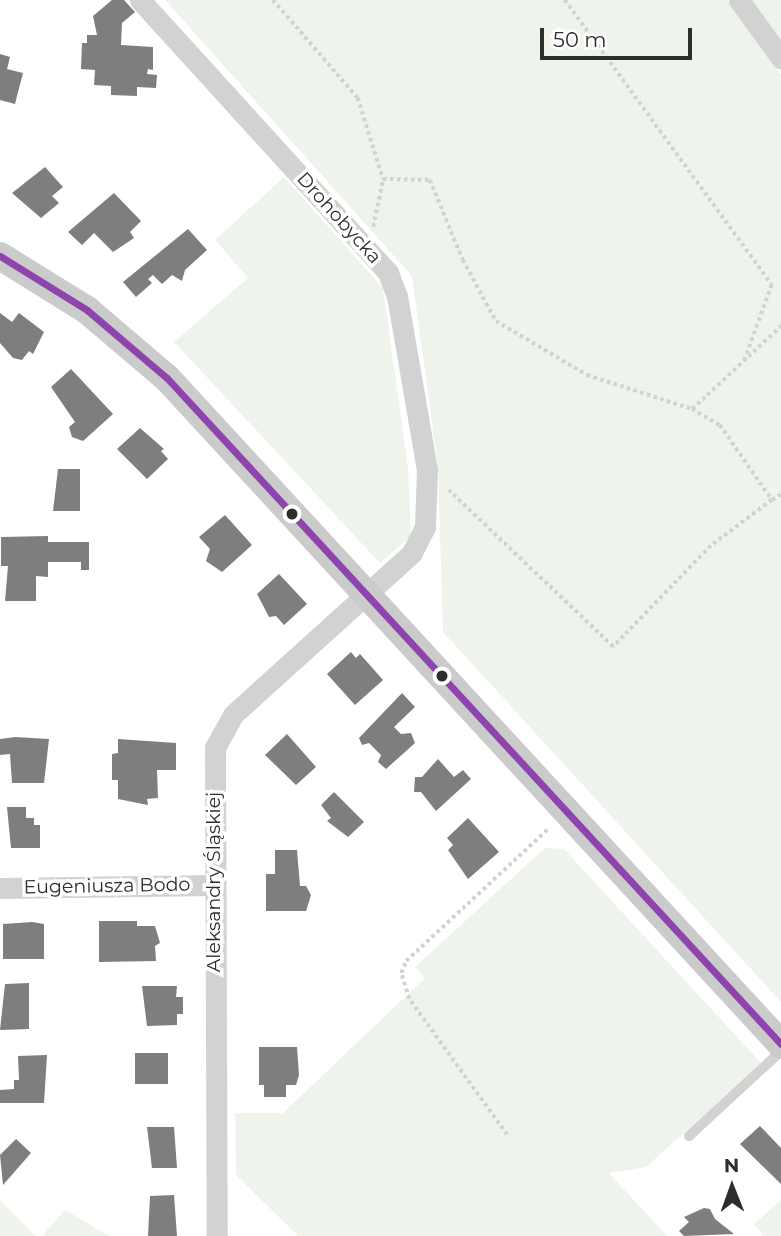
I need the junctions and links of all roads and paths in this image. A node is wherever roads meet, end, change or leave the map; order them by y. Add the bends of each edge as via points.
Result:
1 (140, 0) edge
2 (273, 0) edge
3 (565, 0) edge
4 (739, 0) edge
5 (781, 58) edge
6 (383, 179) junction
7 (368, 250) junction
8 (0, 256) edge
9 (781, 326) edge
10 (745, 359) junction
11 (692, 409) junction
12 (426, 469) junction
13 (781, 494) edge
14 (772, 500) junction
15 (368, 595) junction
16 (568, 813) junction
17 (214, 885) junction
18 (0, 888) edge
19 (781, 1044) edge
20 (781, 1051) edge
21 (507, 1136) dead end
22 (689, 1136) dead end
23 (217, 1236) edge

1 - 7 street, Drohobycka
2 - 6 path via 358,98
3 - 10 path via 772,285
4 - 5 street
6 - 7 path
6 - 11 path via 430,180 463,260 496,321 587,375
7 - 12 street, Drohobycka via 388,273 397,296
8 - 15 street via 87,310 158,370
9 - 10 path
10 - 11 path
11 - 14 path via 720,425
12 - 14 path via 613,647 711,546
12 - 15 street, Drohobycka via 425,527 412,553
13 - 14 path
15 - 16 street
15 - 17 street, Aleksandry Śląskiej via 233,715 220,732 215,747
16 - 19 street
16 - 21 path via 406,961 401,972 410,999
17 - 18 street, Eugeniusza Bodo
17 - 23 street, Aleksandry Śląskiej
20 - 22 lane

